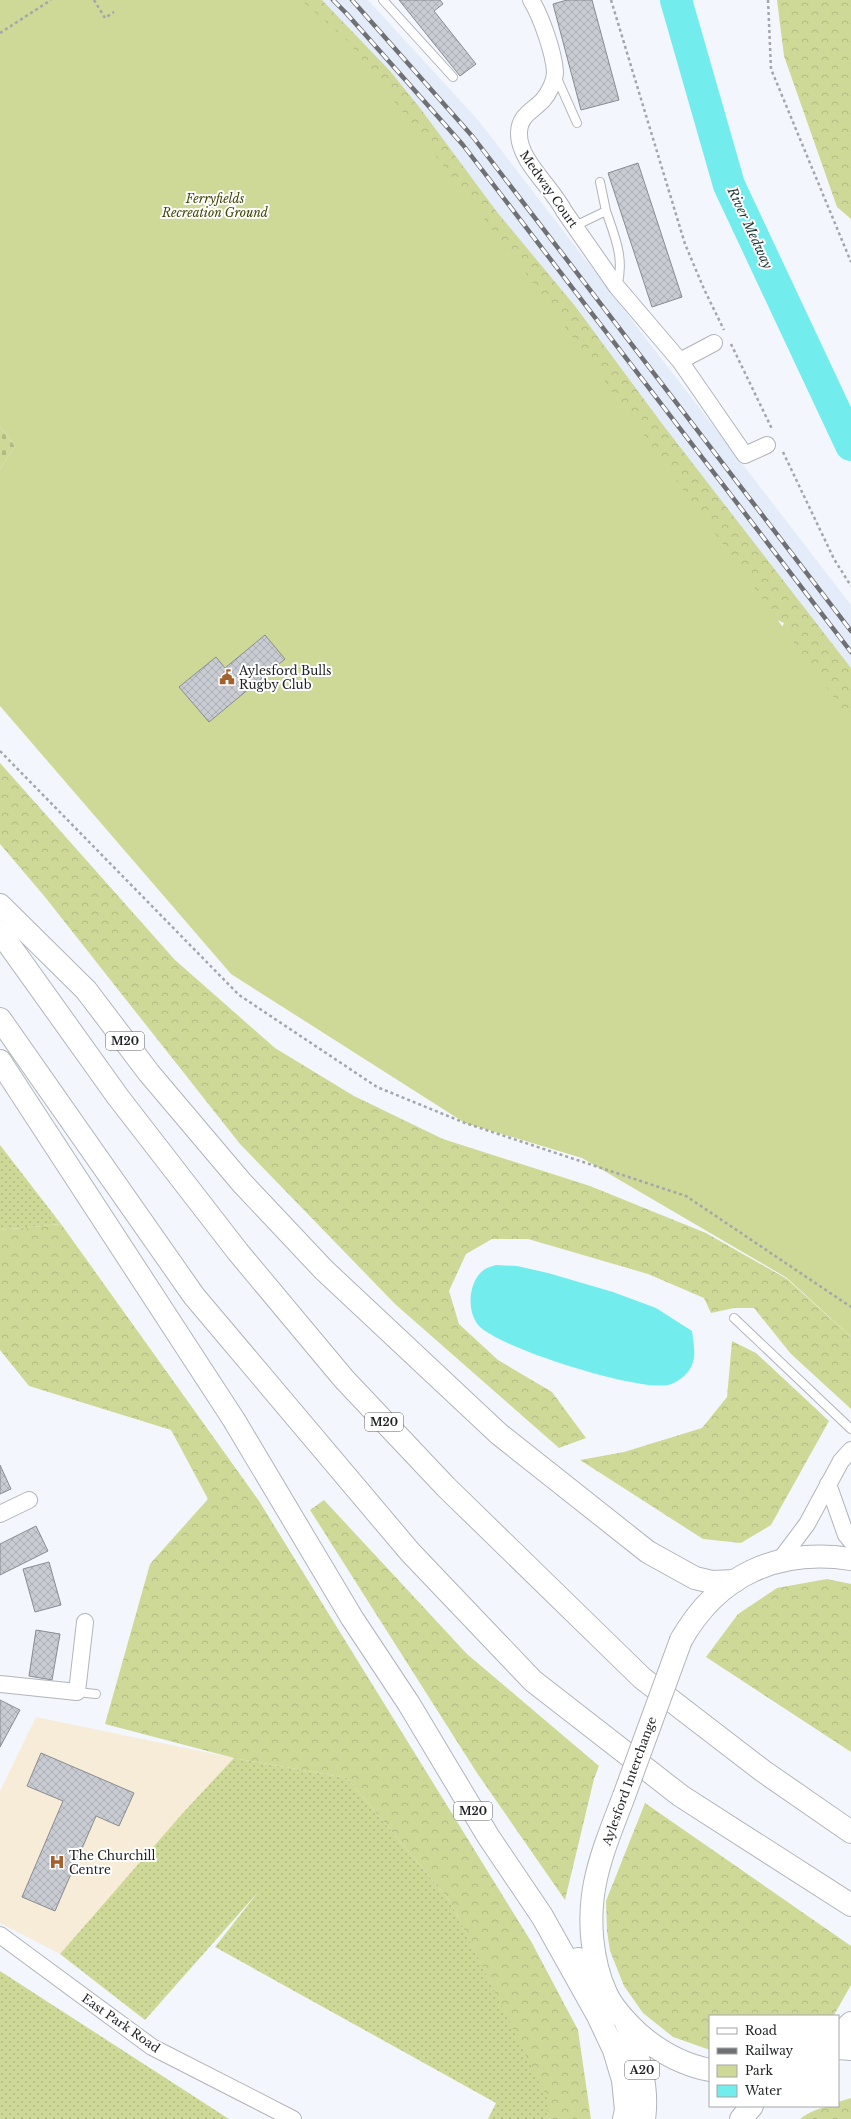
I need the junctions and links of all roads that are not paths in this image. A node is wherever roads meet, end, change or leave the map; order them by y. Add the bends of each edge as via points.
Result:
1 (383, 0) edge
2 (531, 0) edge
3 (555, 73) junction
4 (453, 77) dead end
5 (577, 123) dead end
6 (600, 182) dead end
7 (606, 211) junction
8 (575, 226) junction
9 (617, 287) junction
10 (720, 339) road end
11 (680, 361) junction
12 (767, 445) dead end
13 (0, 905) edge
14 (0, 932) edge
15 (0, 1019) edge
16 (0, 1061) edge
17 (734, 1318) dead end
18 (851, 1429) edge
19 (851, 1450) edge
20 (828, 1484) junction
21 (29, 1500) dead end
22 (0, 1514) edge
23 (851, 1541) edge
24 (851, 1559) edge
25 (780, 1560) junction
26 (735, 1581) junction
27 (85, 1622) dead end
28 (0, 1684) edge
29 (77, 1692) junction
30 (96, 1694) dead end
31 (851, 1832) edge
32 (851, 1905) edge
33 (542, 1916) junction
34 (0, 1935) edge
35 (606, 1994) junction
36 (626, 2022) junction
37 (851, 2023) edge
38 (839, 2035) edge
39 (839, 2048) edge
40 (851, 2049) edge
41 (709, 2070) edge
42 (751, 2107) edge
43 (293, 2119) edge
44 (624, 2119) edge
45 (644, 2119) edge
46 (741, 2119) edge

1 - 4 lane
2 - 3 street via 542,21
3 - 5 lane
3 - 8 street, Medway Court via 551,88 542,101 530,109 518,132 521,149
6 - 7 lane
7 - 8 lane
7 - 9 lane via 620,252 621,264
8 - 9 street, Medway Court
9 - 11 street, Medway Court
10 - 11 street
11 - 12 street, Medway Court via 745,455
13 - 26 main road, M20 via 86,990 149,1073 238,1177 324,1270 499,1434 648,1552 695,1578 712,1582
14 - 31 main road, M20 via 118,1097 238,1252 344,1379 446,1487 642,1678 763,1771
15 - 32 main road via 194,1296 410,1552 533,1681 681,1796
16 - 33 main road, M20 via 234,1420 352,1618 409,1704 488,1836
17 - 18 lane
19 - 20 street via 841,1461
20 - 23 street via 846,1535
20 - 25 street via 808,1524
21 - 22 street
24 - 25 main road, Aylesford Interchange via 804,1556
25 - 26 main road, Aylesford Interchange via 759,1567
26 - 35 main road, Aylesford Interchange, bridge via 707,1603 692,1620 681,1640 602,1855 595,1883 592,1934 596,1962
27 - 29 street
28 - 29 street
29 - 30 lane
33 - 35 main road, M20
33 - 44 main road, M20 via 614,2050 623,2080 626,2110
34 - 43 street, East Park Road via 152,2047
35 - 36 main road, Aylesford Interchange
36 - 41 main road, Aylesford Interchange via 654,2046 677,2060
36 - 45 main road, A20 via 644,2078
37 - 38 main road
39 - 40 main road
42 - 46 main road

